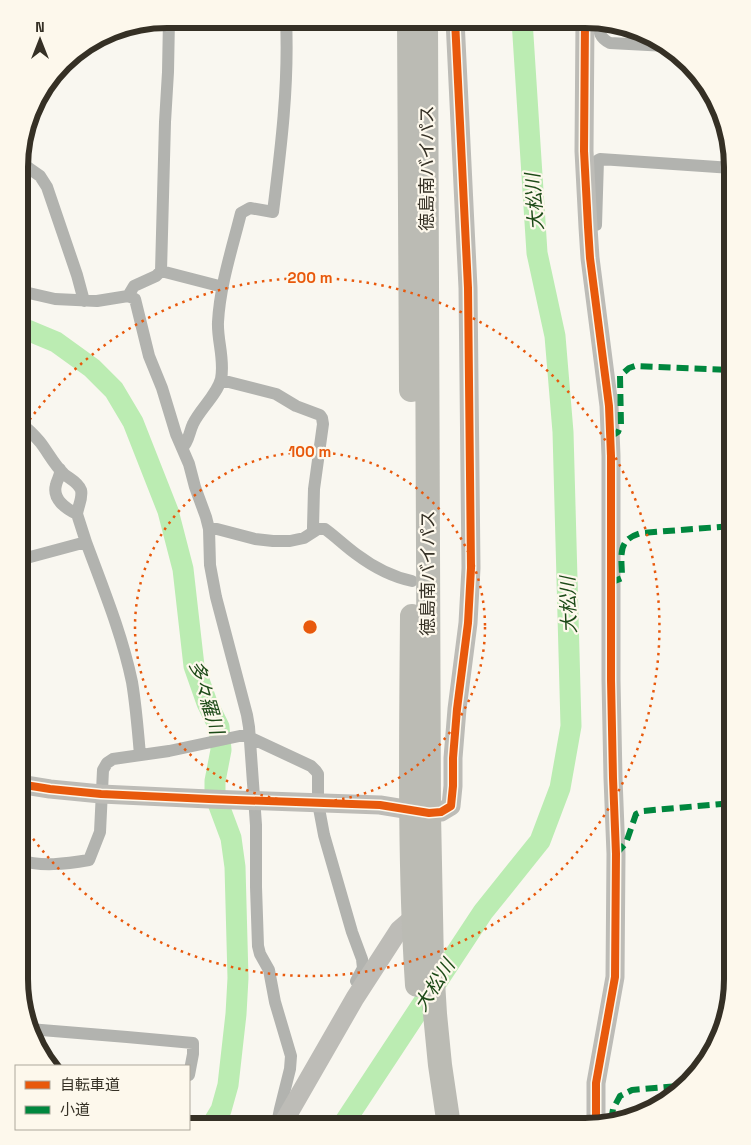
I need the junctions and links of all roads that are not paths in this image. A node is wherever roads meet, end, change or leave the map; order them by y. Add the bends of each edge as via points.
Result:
1 (169, 28) edge
2 (286, 28) edge
3 (409, 28) edge
4 (426, 28) edge
5 (455, 28) edge
6 (585, 28) edge
7 (599, 29) edge
8 (652, 45) edge
9 (724, 167) edge
10 (28, 168) edge
11 (588, 227) junction
12 (161, 272) junction
13 (223, 287) junction
14 (28, 293) edge
15 (128, 296) junction
16 (84, 301) junction
17 (221, 380) junction
18 (28, 430) edge
19 (182, 448) junction
20 (60, 469) junction
21 (77, 514) junction
22 (209, 528) junction
23 (313, 531) junction
24 (86, 542) junction
25 (28, 558) edge
26 (412, 581) junction
27 (250, 736) junction
28 (140, 755) junction
29 (28, 785) edge
30 (101, 794) junction
31 (255, 801) junction
32 (318, 803) junction
33 (420, 812) junction
34 (28, 862) edge
35 (414, 922) junction
36 (355, 998) junction
37 (37, 1030) edge
38 (190, 1070) edge
39 (432, 1071) junction
40 (596, 1117) edge
41 (278, 1118) edge
42 (285, 1118) edge
43 (432, 1118) edge
44 (447, 1118) edge

1 - 12 street
2 - 13 street via 284,121 273,212 250,208 241,213
3 - 26 highway, 徳島南バイパス
4 - 33 highway, 徳島南バイパス
5 - 33 street via 468,288 471,568 451,806 441,812
6 - 11 street via 584,151
7 - 8 street via 604,40 610,43
9 - 11 street via 600,159 596,225
10 - 16 street via 40,176 47,187
11 - 40 street via 609,406 616,854 615,977 596,1083
12 - 13 street
12 - 15 street via 134,286
13 - 17 street via 218,327
14 - 16 street
15 - 16 street
15 - 19 street via 135,299 150,356
17 - 19 street
17 - 23 street via 276,394 322,418
18 - 20 street
19 - 22 street
20 - 21 street via 81,489
20 - 21 street via 55,492 60,502
21 - 24 street
22 - 23 street via 273,541 304,538
22 - 27 street via 210,565 216,596
23 - 26 street via 325,529 357,555 390,574
24 - 25 street
24 - 28 street via 126,660
26 - 33 highway, 徳島南バイパス
27 - 28 street
27 - 31 street
27 - 32 street via 311,766 318,774
28 - 30 street via 107,763 103,770
29 - 30 street
30 - 31 street
30 - 34 street via 100,832 89,860 64,864
31 - 32 street
31 - 41 street via 258,946 269,970 291,1056
32 - 33 street via 380,805
32 - 36 street via 339,889 362,959 363,968 352,995
33 - 35 highway, 徳島南バイパス
33 - 39 highway, 徳島南バイパス via 431,900 435,1014
35 - 36 street via 399,930
35 - 39 highway, 徳島南バイパス via 420,1037
36 - 42 street
37 - 38 street via 194,1043
39 - 43 highway, 徳島南バイパス
39 - 44 highway, 徳島南バイパス

